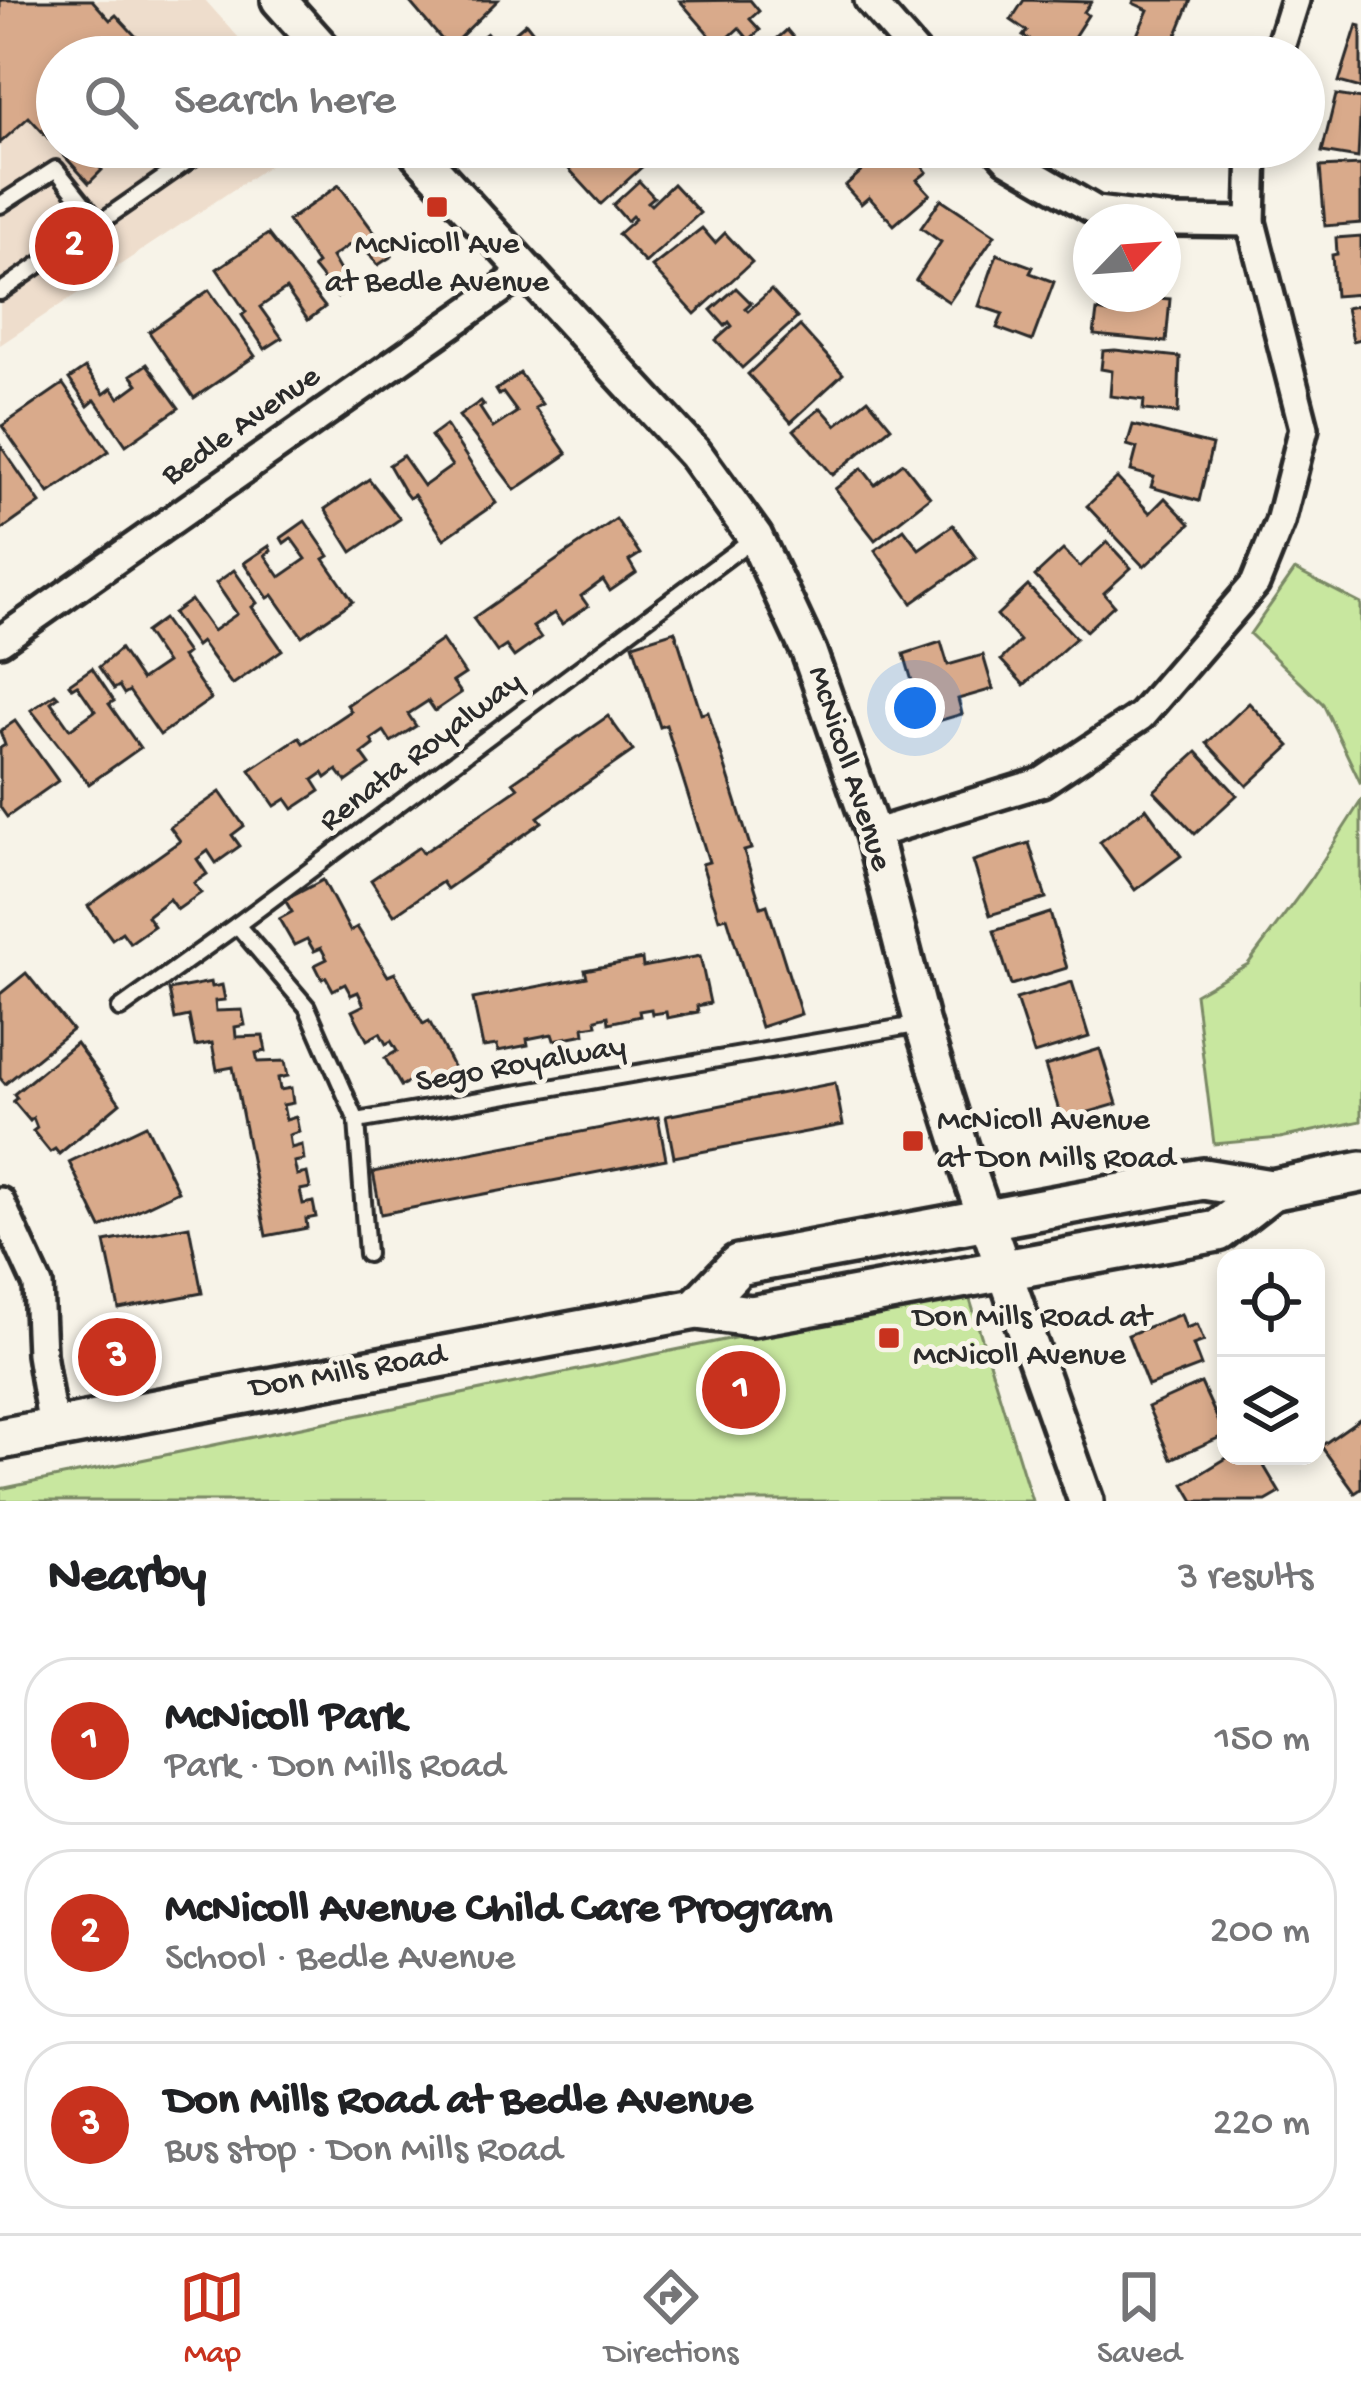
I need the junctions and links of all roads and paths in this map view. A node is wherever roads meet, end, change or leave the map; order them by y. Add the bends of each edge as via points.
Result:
1 (279, 0) edge
2 (869, 0) edge
3 (1295, 0) edge
4 (311, 36) edge
5 (901, 36) edge
6 (1284, 36) edge
7 (178, 168) edge
8 (431, 168) edge
9 (1021, 168) edge
10 (1252, 168) edge
11 (0, 205) edge
12 (1251, 222) junction
13 (99, 223) junction
14 (525, 272) junction
15 (0, 292) edge
16 (755, 537) junction
17 (0, 641) edge
18 (873, 834) junction
19 (237, 926) junction
20 (120, 1009) dead end
21 (922, 1024) junction
22 (357, 1121) junction
23 (1361, 1172) edge
24 (1271, 1190) junction
25 (0, 1202) edge
26 (990, 1221) junction
27 (367, 1254) dead end
28 (1004, 1271) junction
29 (696, 1309) junction
30 (52, 1428) junction
31 (0, 1439) edge
32 (1086, 1501) edge

1 - 4 street
2 - 5 street
3 - 6 street
7 - 13 lane
8 - 14 street, McNicoll Avenue
9 - 12 street via 1096,212
10 - 12 street
11 - 13 lane via 56,169
12 - 18 street via 1304,428 1255,584 1141,716 1042,782
13 - 15 lane
14 - 16 street, McNicoll Avenue via 695,454
14 - 17 street, Bedle Avenue
16 - 18 street, McNicoll Avenue via 809,652
16 - 19 lane, Renata Royalway
18 - 21 street, McNicoll Avenue
19 - 20 lane, Renata Royalway
19 - 22 lane via 307,1006
21 - 22 lane, Sego Royalway
21 - 26 street, McNicoll Avenue
22 - 27 lane
23 - 24 main road, Don Mills Road
24 - 26 main road, Don Mills Road via 1203,1179
24 - 28 main road, Don Mills Road via 1218,1232
25 - 30 street via 38,1285
26 - 28 street, McNicoll Avenue
26 - 29 main road, Don Mills Road via 738,1265
28 - 29 main road, Don Mills Road via 752,1316
28 - 32 street, McNicoll Avenue
29 - 30 main road, Don Mills Road
30 - 31 main road, Don Mills Road

